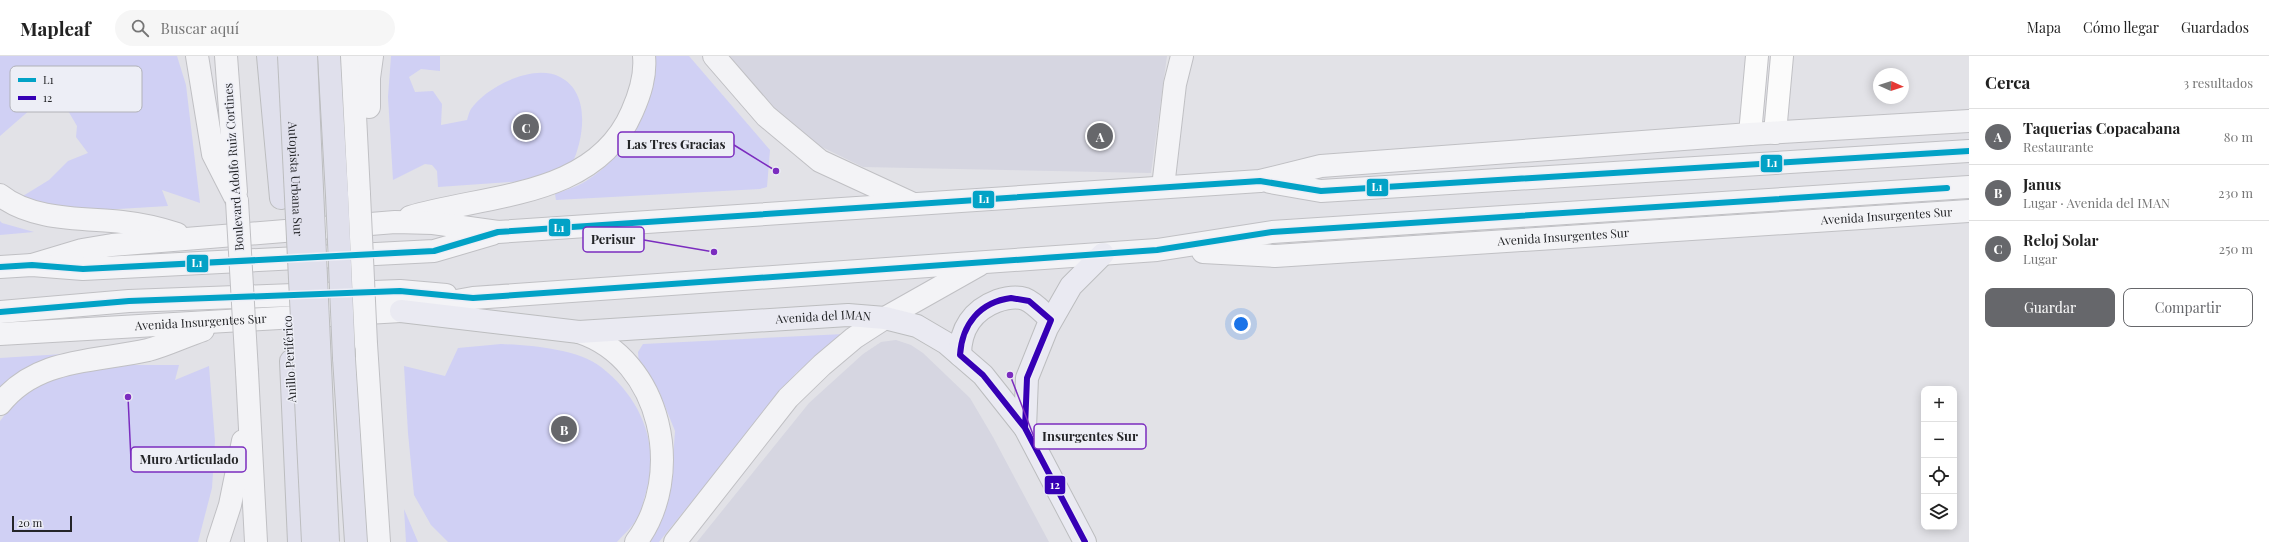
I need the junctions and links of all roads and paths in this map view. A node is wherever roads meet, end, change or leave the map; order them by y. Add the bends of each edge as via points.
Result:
1 (197, 56) edge
2 (226, 56) edge
3 (268, 56) edge
4 (290, 56) edge
5 (306, 56) edge
6 (329, 56) edge
7 (352, 56) edge
8 (372, 56) edge
9 (644, 56) edge
10 (714, 56) edge
11 (1182, 56) edge
12 (1757, 56) edge
13 (1782, 56) edge
14 (1969, 121) edge
15 (1775, 133) junction
16 (1750, 134) junction
17 (1969, 151) edge
18 (1260, 181) junction
19 (1969, 187) edge
20 (1163, 188) junction
21 (359, 192) junction
22 (0, 195) edge
23 (237, 201) junction
24 (914, 204) junction
25 (1969, 211) edge
26 (395, 222) junction
27 (498, 232) junction
28 (191, 238) junction
29 (1157, 250) junction
30 (1103, 254) junction
31 (983, 262) junction
32 (32, 265) junction
33 (0, 268) edge
34 (473, 298) junction
35 (401, 311) junction
36 (0, 312) edge
37 (885, 318) junction
38 (1051, 320) junction
39 (222, 323) junction
40 (579, 332) junction
41 (0, 334) edge
42 (960, 355) junction
43 (0, 404) edge
44 (248, 409) junction
45 (1025, 428) junction
46 (379, 540) edge
47 (218, 542) edge
48 (256, 542) edge
49 (299, 542) edge
50 (313, 542) edge
51 (328, 542) edge
52 (356, 542) edge
53 (636, 542) edge
54 (675, 542) edge
55 (1085, 542) edge

1 - 23 main road via 212,154
2 - 23 main road, Boulevard Adolfo Ruiz Cortines
3 - 49 highway, Anillo Periférico via 282,198
4 - 50 highway, Autopista Urbana Sur, bridge
5 - 51 highway, Autopista Urbana Sur, bridge
6 - 52 highway, bridge
7 - 21 main road
8 - 21 main road via 369,78 369,154
9 - 26 main road via 644,78 630,118 610,148 583,169 537,188 437,209
10 - 24 main road via 766,116 820,161
11 - 20 main road via 1174,84
12 - 16 street
13 - 15 street
14 - 15 main road
15 - 16 main road
16 - 18 main road via 1322,166
17 - 18 main road via 1322,191
18 - 20 main road
19 - 29 main road, Avenida Insurgentes Sur via 1272,232
20 - 24 main road
21 - 46 main road, bridge
22 - 28 main road via 6,200 44,214 143,226
23 - 44 main road, Boulevard Adolfo Ruiz Cortines, bridge
24 - 27 main road
25 - 29 main road, Avenida Insurgentes Sur via 1275,256
26 - 27 main road via 433,223
26 - 28 main road
27 - 32 main road via 434,251 83,269
28 - 32 main road via 82,250
29 - 30 main road, Avenida Insurgentes Sur
30 - 31 main road, Avenida Insurgentes Sur
30 - 38 main road via 1071,286
31 - 34 main road, Avenida Insurgentes Sur
31 - 37 main road
32 - 33 main road
34 - 35 main road, Avenida Insurgentes Sur
34 - 36 main road, Avenida Insurgentes Sur via 400,291 128,301
35 - 39 main road, Avenida Insurgentes Sur
35 - 40 main road, Avenida del IMAN
37 - 40 main road, Avenida del IMAN via 848,315
37 - 42 main road, Avenida del IMAN via 917,326 946,342
37 - 54 main road via 854,338 788,398
38 - 42 main road via 1025,299 1004,299 988,305 978,311 966,325 960,342
38 - 45 main road via 1027,378
39 - 41 main road, Avenida Insurgentes Sur
39 - 43 main road via 149,350 56,367 26,380
40 - 53 main road via 605,345 619,357 643,386 657,420 662,451 660,481 652,512
42 - 45 main road, Avenida del IMAN via 983,375
44 - 47 main road via 237,478
44 - 48 main road, Boulevard Adolfo Ruiz Cortines
45 - 55 main road, Avenida del IMAN

